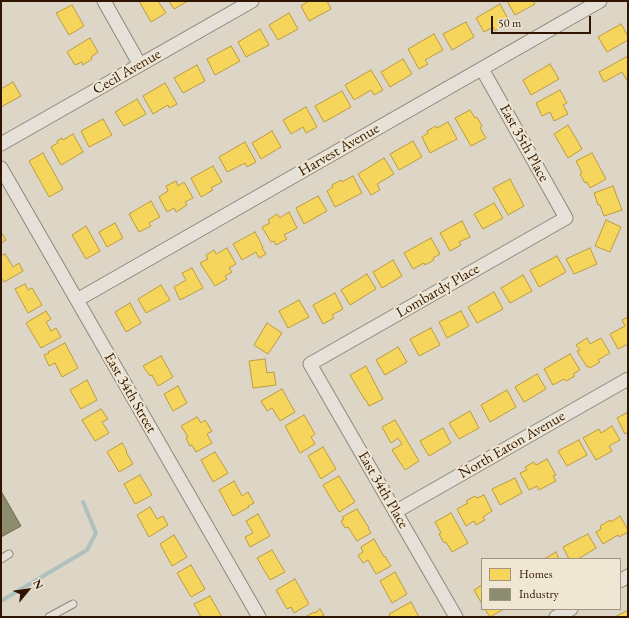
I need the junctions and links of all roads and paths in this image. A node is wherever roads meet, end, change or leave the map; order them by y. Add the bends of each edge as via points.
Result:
1 (104, 1) edge
2 (252, 1) edge
3 (600, 1) edge
4 (140, 65) junction
5 (482, 69) junction
6 (1, 144) edge
7 (1, 168) edge
8 (566, 218) joint
9 (77, 300) junction
10 (310, 364) joint
11 (628, 379) edge
12 (395, 512) junction
13 (9, 554) dead end
14 (1, 559) edge
15 (73, 604) dead end
16 (568, 610) edge
17 (49, 617) edge
18 (259, 617) edge
19 (456, 617) edge
20 (556, 617) edge

1 - 4 street
2 - 4 street, Cecil Avenue
3 - 5 street, Harvest Avenue
4 - 6 street, Cecil Avenue
5 - 8 street, East 35th Place
5 - 9 street, Harvest Avenue
7 - 9 street, East 34th Street
8 - 10 street, Lombardy Place
9 - 18 street, East 34th Street
10 - 12 street, East 34th Place
11 - 12 street, North Eaton Avenue
12 - 19 street, East 34th Place
13 - 14 lane
15 - 17 lane
16 - 20 street

